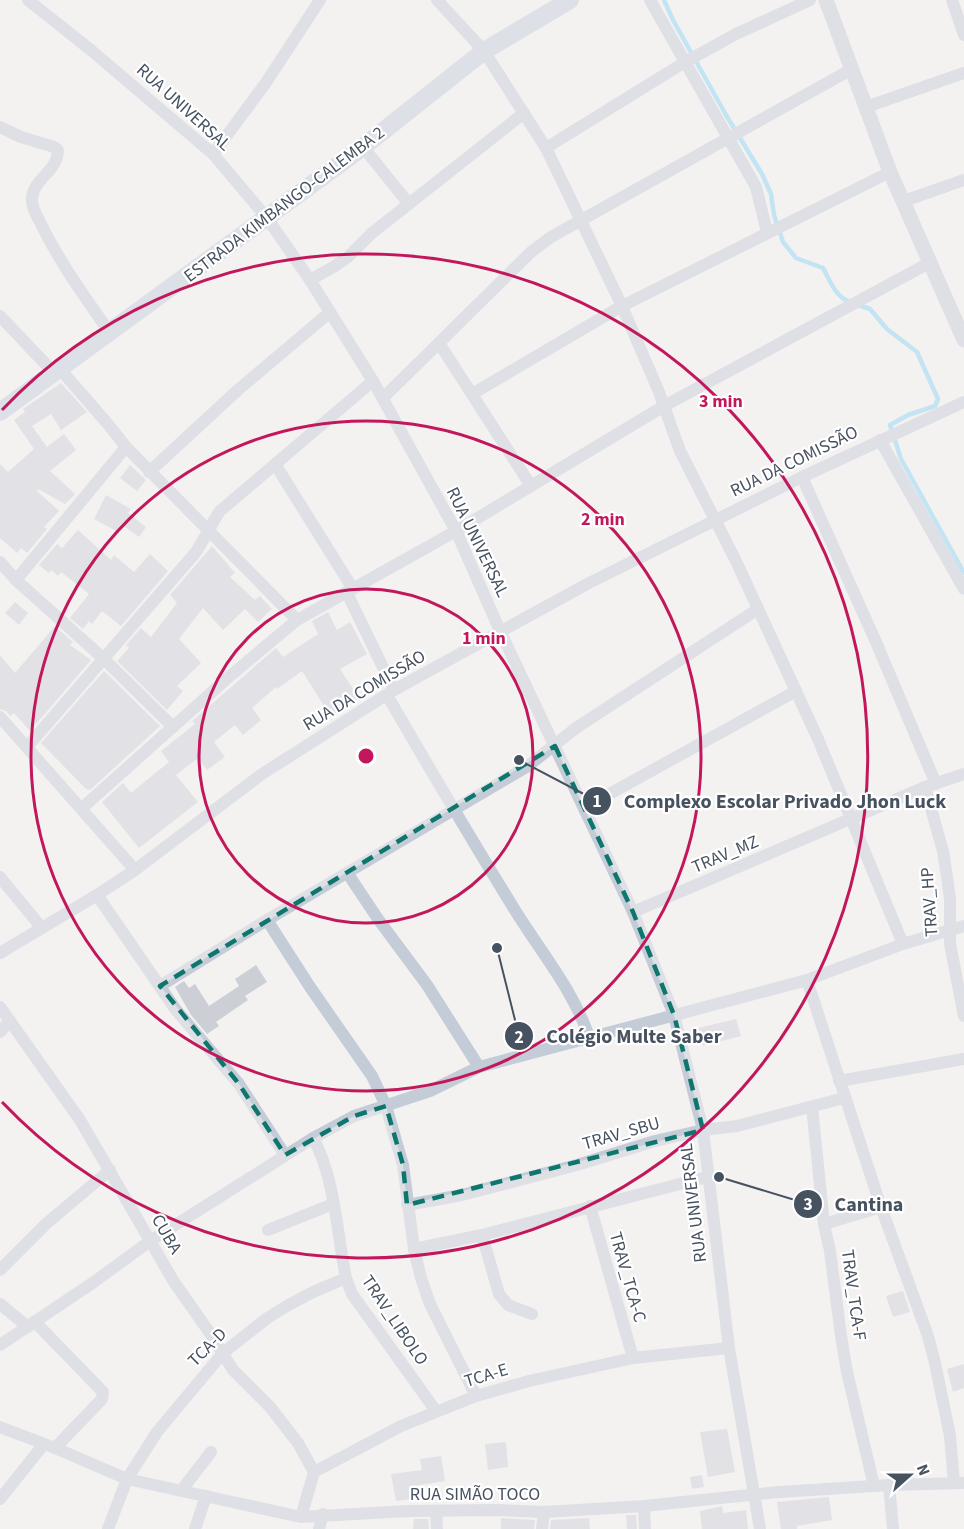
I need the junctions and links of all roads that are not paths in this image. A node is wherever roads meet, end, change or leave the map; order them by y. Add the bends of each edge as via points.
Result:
1 (28, 0) edge
2 (320, 0) edge
3 (570, 0) edge
4 (650, 0) edge
5 (810, 0) edge
6 (826, 0) edge
7 (952, 0) edge
8 (444, 2) edge
9 (964, 35) edge
10 (484, 51) junction
11 (685, 62) junction
12 (852, 69) junction
13 (964, 73) edge
14 (866, 107) junction
15 (524, 113) junction
16 (0, 128) edge
17 (728, 138) junction
18 (363, 147) junction
19 (546, 148) junction
20 (213, 154) junction
21 (890, 172) junction
22 (964, 180) edge
23 (904, 201) junction
24 (409, 204) junction
25 (267, 218) junction
26 (581, 220) junction
27 (767, 232) junction
28 (931, 262) junction
29 (310, 280) junction
30 (622, 306) junction
31 (329, 313) junction
32 (0, 316) edge
33 (962, 330) edge
34 (110, 333) junction
35 (439, 343) junction
36 (57, 371) junction
37 (373, 381) junction
38 (472, 394) junction
39 (383, 398) junction
40 (964, 402) edge
41 (664, 406) junction
42 (0, 412) edge
43 (880, 440) junction
44 (126, 447) junction
45 (275, 464) junction
46 (149, 472) junction
47 (801, 477) junction
48 (531, 486) junction
49 (715, 520) junction
50 (210, 531) junction
51 (456, 531) junction
52 (0, 562) edge
53 (16, 580) junction
54 (964, 589) edge
55 (350, 591) junction
56 (758, 609) junction
57 (297, 620) junction
58 (501, 633) junction
59 (104, 659) junction
60 (796, 691) junction
61 (390, 692) junction
62 (0, 717) edge
63 (173, 727) junction
64 (555, 746) junction
65 (27, 747) junction
66 (964, 774) edge
67 (931, 785) junction
68 (82, 808) junction
69 (584, 808) junction
70 (453, 810) junction
71 (852, 819) junction
72 (135, 870) junction
73 (348, 874) junction
74 (0, 877) edge
75 (98, 895) junction
76 (633, 912) junction
77 (267, 920) junction
78 (964, 926) edge
79 (42, 928) junction
80 (950, 929) junction
81 (903, 944) junction
82 (0, 953) edge
83 (807, 980) junction
84 (160, 986) junction
85 (0, 1007) edge
86 (674, 1015) junction
87 (964, 1016) edge
88 (10, 1021) junction
89 (0, 1032) edge
90 (589, 1037) junction
91 (964, 1059) edge
92 (479, 1067) junction
93 (839, 1081) junction
94 (844, 1098) junction
95 (386, 1106) junction
96 (812, 1107) junction
97 (703, 1130) junction
98 (313, 1138) junction
99 (285, 1155) junction
100 (110, 1170) junction
101 (707, 1177) junction
102 (333, 1203) junction
103 (407, 1205) junction
104 (590, 1206) junction
105 (881, 1207) junction
106 (824, 1224) junction
107 (268, 1230) dead end
108 (482, 1235) junction
109 (150, 1241) junction
110 (414, 1250) junction
111 (0, 1270) edge
112 (346, 1278) junction
113 (0, 1304) edge
114 (531, 1314) dead end
115 (32, 1324) junction
116 (0, 1345) edge
117 (729, 1348) junction
118 (223, 1353) junction
119 (633, 1358) junction
120 (476, 1396) junction
121 (436, 1411) junction
122 (0, 1427) edge
123 (50, 1446) junction
124 (211, 1452) dead end
125 (314, 1472) junction
126 (127, 1479) junction
127 (959, 1483) edge
128 (889, 1485) junction
129 (874, 1486) junction
130 (181, 1491) junction
131 (754, 1494) junction
132 (206, 1496) junction
133 (0, 1499) edge
134 (644, 1506) junction
135 (436, 1511) junction
136 (544, 1512) junction
137 (323, 1514) junction
138 (300, 1517) junction
139 (108, 1529) edge
140 (195, 1529) edge
141 (319, 1529) edge
142 (437, 1529) edge
143 (542, 1529) edge
144 (645, 1529) edge
145 (760, 1529) edge
146 (893, 1529) edge

1 - 20 street, RUA UNIVERSAL
2 - 20 street
3 - 10 main road, ESTRADA KIMBANGO-CALEMBA 2
4 - 11 street
5 - 11 street
6 - 12 street
7 - 9 street
8 - 10 street
10 - 15 street
10 - 18 main road, ESTRADA KIMBANGO-CALEMBA 2
11 - 17 street
11 - 19 street
12 - 14 street
12 - 17 street
13 - 14 street
14 - 21 street
15 - 19 street
15 - 24 street
16 - 34 street via 58,150 56,163 32,194 33,205 55,253
17 - 26 street
17 - 27 street via 756,187
18 - 24 street
18 - 25 main road, ESTRADA KIMBANGO-CALEMBA 2
19 - 26 street
20 - 25 street, RUA UNIVERSAL
21 - 23 street
21 - 27 street
22 - 23 street
23 - 28 street
24 - 29 street via 350,256
25 - 29 street, RUA UNIVERSAL
25 - 34 main road, ESTRADA KIMBANGO-CALEMBA 2
26 - 30 street
26 - 35 street via 531,252
27 - 30 street
28 - 33 street
28 - 41 street
29 - 31 street, RUA UNIVERSAL
30 - 38 street
30 - 41 street
31 - 37 street, RUA UNIVERSAL
31 - 46 street via 239,388
32 - 36 street
34 - 36 main road, ESTRADA KIMBANGO-CALEMBA 2
35 - 38 street
35 - 39 street
36 - 42 main road, ESTRADA KIMBANGO-CALEMBA 2
36 - 44 street
37 - 39 street, RUA UNIVERSAL
37 - 45 street
38 - 48 street
39 - 51 street, RUA UNIVERSAL
40 - 43 street, RUA DA COMISSÃO
41 - 48 street
41 - 49 street via 680,450
43 - 47 street, RUA DA COMISSÃO
43 - 54 street
44 - 46 street
44 - 53 street
45 - 50 street via 220,511
45 - 55 street
46 - 50 street
47 - 49 street, RUA DA COMISSÃO
47 - 67 street, TRAV_HP via 876,642
48 - 51 street
49 - 56 street
49 - 58 street, RUA DA COMISSÃO via 589,583
50 - 57 street
50 - 59 street
51 - 55 street
51 - 58 street, RUA UNIVERSAL
52 - 53 street
53 - 59 street
55 - 57 street
55 - 61 street
56 - 60 street
56 - 64 street via 576,728
57 - 63 street
58 - 61 street, RUA DA COMISSÃO
58 - 64 street, RUA UNIVERSAL
59 - 63 street
59 - 65 street
60 - 69 street
60 - 71 street
61 - 70 street
61 - 72 street, RUA DA COMISSÃO via 262,774
62 - 65 street
63 - 68 street
64 - 69 street, RUA UNIVERSAL
64 - 70 street
65 - 68 street
66 - 67 street, TRAV_MZ
67 - 71 street, TRAV_MZ
67 - 80 street, TRAV_HP via 950,899
68 - 72 street
69 - 76 street, RUA UNIVERSAL
70 - 73 street
70 - 90 street via 564,984
71 - 76 street, TRAV_MZ
71 - 81 street
72 - 75 street, RUA DA COMISSÃO
73 - 77 street
73 - 92 street via 427,985
74 - 79 street
75 - 79 street, RUA DA COMISSÃO
75 - 84 street
76 - 86 street, RUA UNIVERSAL
77 - 84 street
77 - 95 street via 372,1076
78 - 80 street
79 - 82 street, RUA DA COMISSÃO
80 - 81 street
80 - 87 street, TRAV_HP
81 - 83 street
83 - 86 street
83 - 93 street
84 - 99 street via 239,1084
85 - 88 street, CUBA
86 - 90 street
86 - 97 street, RUA UNIVERSAL
88 - 89 street
88 - 100 street, CUBA
90 - 92 street
91 - 93 street
92 - 95 street via 430,1091
93 - 94 street
94 - 96 street, TRAV_SBU
94 - 105 street
95 - 98 street via 354,1116
95 - 103 street via 403,1166
96 - 97 street, TRAV_SBU via 737,1126
96 - 106 street, TRAV_TCA-F
97 - 101 street, RUA UNIVERSAL
97 - 103 street, TRAV_SBU via 462,1195
98 - 99 street
98 - 102 street, TRAV_LIBOLO
99 - 109 street
100 - 109 street, CUBA
100 - 111 street via 47,1223
101 - 104 street
101 - 117 street, RUA UNIVERSAL
102 - 107 street
102 - 112 street, TRAV_LIBOLO
103 - 110 street
104 - 108 street
104 - 119 street, TRAV_TCA-C
105 - 106 street
105 - 127 street via 935,1363
106 - 129 street, TRAV_TCA-F via 847,1372
108 - 110 street
108 - 114 street via 499,1294 508,1305
109 - 115 street
109 - 118 street, CUBA
110 - 120 street via 430,1304
112 - 118 street, TCA-D via 285,1307
112 - 121 street, TRAV_LIBOLO via 365,1314
113 - 115 street
115 - 116 street
115 - 123 street via 103,1392 102,1399
117 - 119 street, TCA-E
117 - 131 street, RUA UNIVERSAL
118 - 125 street, CUBA via 233,1370 270,1407 298,1443
118 - 126 street, TCA-D via 157,1432
119 - 120 street, TCA-E
120 - 121 street, TCA-E
121 - 125 street, TCA-E
122 - 123 street, RUA SIMÃO TOCO
123 - 126 street, RUA SIMÃO TOCO
123 - 133 street
124 - 130 street
125 - 138 street
126 - 130 street, RUA SIMÃO TOCO
126 - 139 street, TCA-D
127 - 128 street, RUA SIMÃO TOCO
128 - 129 street, RUA SIMÃO TOCO
128 - 146 street
129 - 131 street, RUA SIMÃO TOCO
130 - 132 street, RUA SIMÃO TOCO
131 - 134 street, RUA SIMÃO TOCO
131 - 145 street, RUA UNIVERSAL
132 - 138 street, RUA SIMÃO TOCO
132 - 140 street
134 - 136 street, RUA SIMÃO TOCO
134 - 144 street
135 - 136 street, RUA SIMÃO TOCO
135 - 137 street, RUA SIMÃO TOCO
135 - 142 street
136 - 143 street
137 - 138 street, RUA SIMÃO TOCO
137 - 141 street

